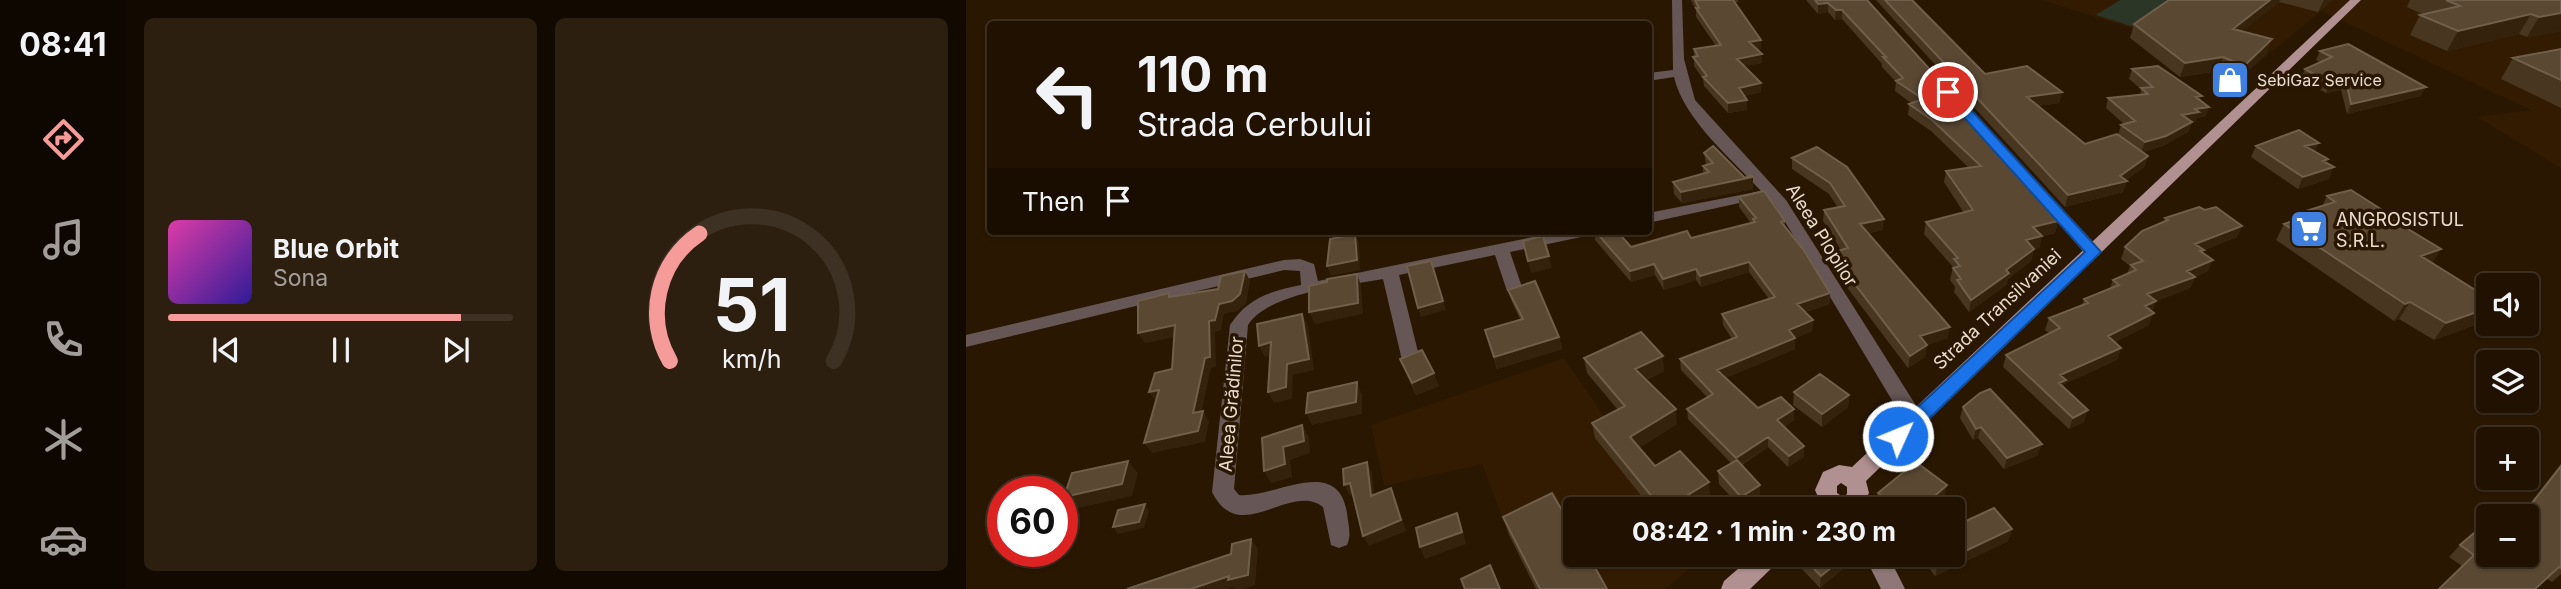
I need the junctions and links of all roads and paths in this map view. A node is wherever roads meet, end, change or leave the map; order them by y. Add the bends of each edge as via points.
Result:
1 (1677, 0) edge
2 (2356, 0) edge
3 (1678, 73) junction
4 (1652, 76) edge
5 (2030, 182) edge
6 (1773, 192) junction
7 (1652, 217) edge
8 (1567, 235) edge
9 (1501, 249) junction
10 (2093, 252) junction
11 (1390, 274) junction
12 (1513, 287) edge
13 (1310, 288) junction
14 (966, 341) edge
15 (1410, 356) edge
16 (1915, 421) junction
17 (1833, 497) edge
18 (1339, 538) dead end
19 (1757, 567) edge
20 (1883, 567) edge
21 (1733, 589) edge
22 (1893, 589) edge

1 - 3 street, Aleea Plopilor
2 - 10 main road, Strada Transilvaniei
3 - 4 street
3 - 6 street, Aleea Plopilor via 1696,113
5 - 10 street
6 - 7 street
6 - 16 street, Aleea Plopilor
8 - 9 street, Aleea Grădinilor
9 - 11 street, Aleea Grădinilor
9 - 12 street
10 - 16 main road, Strada Transilvaniei
11 - 13 street, Aleea Grădinilor
11 - 15 street
13 - 14 street via 1308,268 1284,265
13 - 18 street, Aleea Grădinilor via 1273,296 1245,314 1239,325 1223,492 1233,503 1244,505 1311,488 1323,492 1334,502
16 - 17 main road, Strada Transilvaniei via 1854,479 1832,477 1825,485
19 - 21 main road
20 - 22 main road

